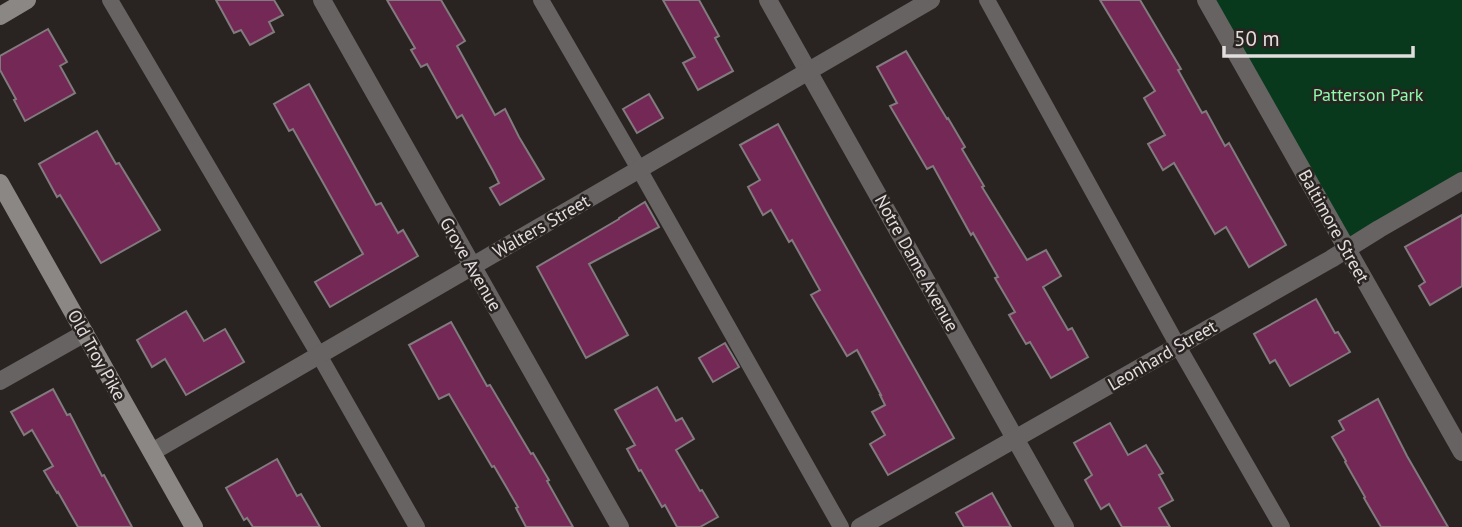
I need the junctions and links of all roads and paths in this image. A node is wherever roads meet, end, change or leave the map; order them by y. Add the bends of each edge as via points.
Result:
1 (27, 0) edge
2 (110, 0) edge
3 (322, 0) edge
4 (541, 0) edge
5 (768, 0) edge
6 (930, 0) edge
7 (987, 0) edge
8 (1206, 0) edge
9 (0, 16) edge
10 (808, 71) junction
11 (639, 169) junction
12 (1462, 181) edge
13 (0, 183) edge
14 (1347, 248) junction
15 (472, 266) junction
16 (85, 333) junction
17 (1178, 346) junction
18 (319, 355) junction
19 (0, 381) edge
20 (1015, 438) junction
21 (152, 452) junction
22 (1462, 452) edge
23 (194, 527) edge
24 (417, 527) edge
25 (620, 527) edge
26 (841, 527) edge
27 (860, 527) edge
28 (1065, 527) edge
29 (1282, 527) edge

1 - 9 main road
2 - 18 lane
3 - 15 street, Grove Avenue
4 - 11 lane
5 - 10 street, Notre Dame Avenue
6 - 10 street, Walters Street
7 - 17 lane
8 - 14 street, Baltimore Street
10 - 11 street, Walters Street
10 - 20 street, Notre Dame Avenue
11 - 15 street, Walters Street
11 - 26 lane
12 - 14 street, Leonhard Street
13 - 16 main road, Old Troy Pike
14 - 17 street, Leonhard Street
14 - 22 street, Baltimore Street
15 - 18 street, Walters Street
15 - 25 street, Grove Avenue
16 - 19 street
16 - 21 main road, Old Troy Pike
17 - 20 street, Leonhard Street
17 - 29 lane
18 - 21 street, Walters Street
18 - 24 lane
20 - 27 street, Leonhard Street
20 - 28 street, Notre Dame Avenue
21 - 23 main road, Old Troy Pike

